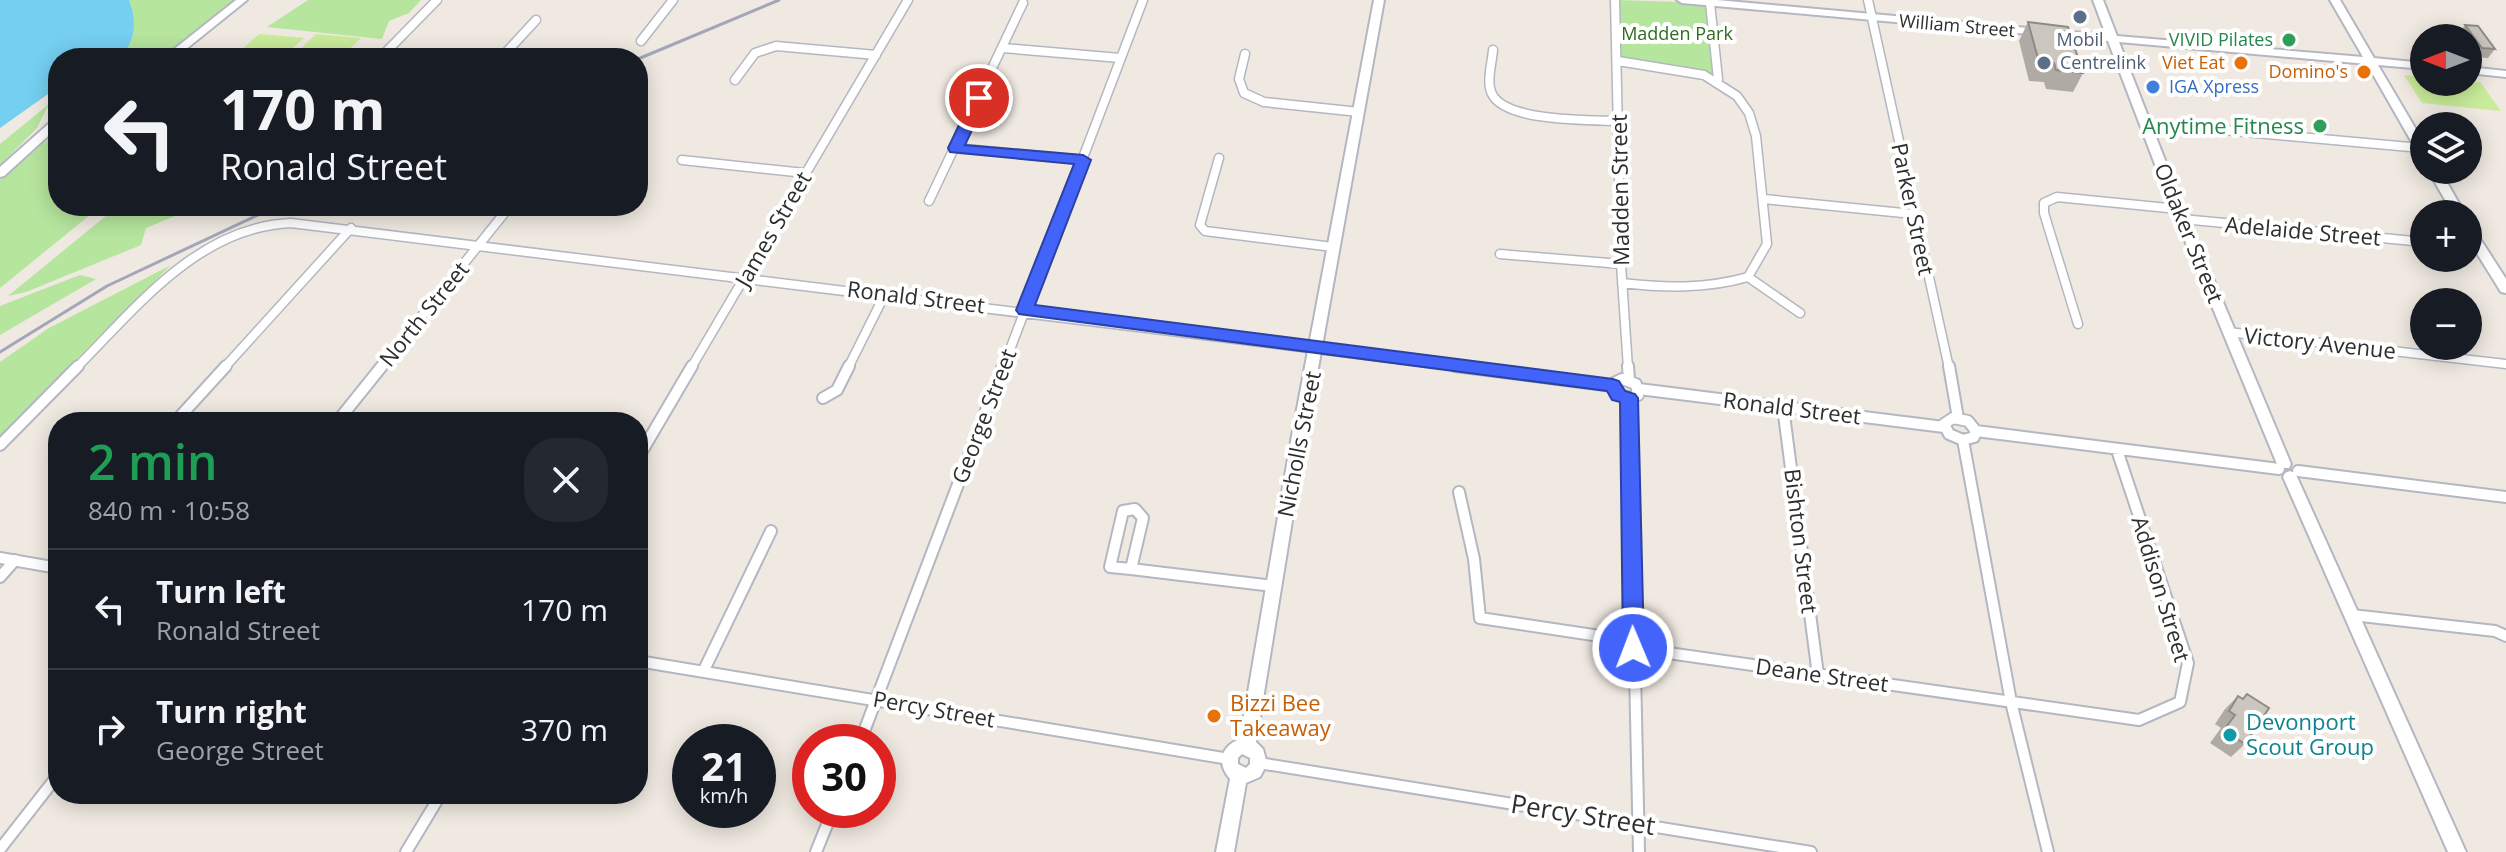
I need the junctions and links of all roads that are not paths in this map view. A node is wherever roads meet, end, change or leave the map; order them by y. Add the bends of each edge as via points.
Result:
1 (242, 0) edge
2 (437, 0) edge
3 (673, 0) edge
4 (908, 0) edge
5 (1143, 0) edge
6 (1379, 0) edge
7 (1615, 0) edge
8 (1682, 0) edge
9 (1868, 0) edge
10 (2098, 0) edge
11 (2335, 0) edge
12 (1023, 3) dead end
13 (1710, 3) junction
14 (1873, 18) junction
15 (536, 20) dead end
16 (641, 41) dead end
17 (2114, 41) junction
18 (181, 48) edge
19 (390, 48) edge
20 (510, 48) edge
21 (1003, 48) junction
22 (1493, 50) dead end
23 (1245, 54) dead end
24 (876, 55) junction
25 (1120, 58) junction
26 (1618, 61) junction
27 (2372, 62) junction
28 (2410, 65) edge
29 (2482, 71) edge
30 (2506, 74) edge
31 (1718, 79) junction
32 (735, 80) dead end
33 (1359, 112) junction
34 (1618, 121) junction
35 (2146, 123) junction
36 (48, 130) edge
37 (2410, 130) edge
38 (955, 148) junction
39 (2410, 150) edge
40 (1219, 158) dead end
41 (682, 160) dead end
42 (1083, 160) junction
43 (0, 173) edge
44 (805, 173) junction
45 (1764, 199) junction
46 (929, 201) dead end
47 (1913, 214) junction
48 (2180, 214) junction
49 (502, 216) edge
50 (351, 228) junction
51 (2410, 240) edge
52 (480, 244) junction
53 (1333, 247) junction
54 (1500, 254) dead end
55 (2482, 258) edge
56 (1621, 264) junction
57 (1748, 277) junction
58 (745, 278) junction
59 (1622, 283) junction
60 (2506, 289) edge
61 (885, 294) junction
62 (1025, 310) junction
63 (1800, 313) dead end
64 (2078, 324) dead end
65 (2228, 332) junction
66 (1317, 347) junction
67 (2506, 364) edge
68 (1629, 380) junction
69 (1613, 386) junction
70 (1639, 389) junction
71 (823, 398) dead end
72 (1629, 398) junction
73 (1783, 407) junction
74 (184, 412) edge
75 (345, 412) edge
76 (1958, 418) junction
77 (1944, 427) junction
78 (1976, 431) junction
79 (1963, 440) junction
80 (648, 441) edge
81 (0, 445) edge
82 (2117, 450) junction
83 (2288, 470) junction
84 (1459, 492) dead end
85 (2506, 497) edge
86 (771, 531) dead end
87 (0, 558) edge
88 (15, 560) junction
89 (48, 566) edge
90 (1131, 569) junction
91 (0, 577) edge
92 (1273, 586) junction
93 (2352, 615) junction
94 (2506, 636) edge
95 (1633, 644) junction
96 (648, 662) edge
97 (704, 670) junction
98 (1818, 675) junction
99 (877, 699) junction
100 (2011, 702) junction
101 (867, 724) edge
102 (1247, 747) junction
103 (1229, 759) junction
104 (1259, 763) junction
105 (1239, 774) junction
106 (48, 788) edge
107 (435, 804) edge
108 (1638, 823) junction
109 (826, 828) edge
110 (0, 849) edge
111 (406, 852) edge
112 (816, 852) edge
113 (1225, 852) edge
114 (1639, 852) edge
115 (1811, 852) edge
116 (2048, 852) edge
117 (2457, 852) edge

1 - 18 street
2 - 19 street
3 - 16 street
4 - 24 street, James Street
5 - 25 street, George Street
6 - 33 street, Nicholls Street
7 - 26 street, Madden Street
8 - 13 street, William Street
9 - 14 street, Parker Street
10 - 17 street, Oldaker Street
11 - 27 street
12 - 21 street
13 - 14 street, William Street
13 - 31 street
14 - 17 street, William Street
14 - 47 street, Parker Street
15 - 20 street
17 - 27 street, William Street
17 - 35 street, Oldaker Street
21 - 25 street
21 - 38 street
22 - 34 street via 1490,92 1498,103 1517,112
23 - 33 street via 1239,79 1244,93 1264,102
24 - 32 street via 776,46 755,53
24 - 44 street, James Street
25 - 42 street, George Street
26 - 31 street
26 - 34 street, Madden Street
27 - 28 street, William Street
27 - 37 street
29 - 30 street
31 - 45 street via 1753,120
33 - 53 street, Nicholls Street
34 - 56 street, Madden Street
35 - 39 street
35 - 48 street, Oldaker Street
36 - 43 street
38 - 42 street
38 - 46 street
40 - 53 street via 1200,225 1205,231
41 - 44 street
42 - 62 street, George Street
44 - 58 street, James Street
45 - 47 street
45 - 57 street via 1767,244
47 - 76 street, Parker Street
48 - 51 street, Adelaide Street
48 - 64 street, Adelaide Street via 2057,197 2044,203
48 - 65 street, Oldaker Street
49 - 52 street, North Street
50 - 52 street, Ronald Street
50 - 74 street
50 - 81 street, Ronald Street via 300,222 265,226 192,257
52 - 58 street, Ronald Street
52 - 75 street, North Street
53 - 66 street, Nicholls Street
54 - 56 street
55 - 60 street
56 - 59 street, Madden Street
57 - 59 street via 1683,290
57 - 63 street
58 - 61 street, Ronald Street
58 - 80 street, James Street
59 - 68 street, Madden Street
61 - 62 street, Ronald Street
61 - 71 street via 837,390
62 - 66 street, Ronald Street
62 - 99 street, George Street
65 - 67 street, Victory Avenue
65 - 83 street, Oldaker Street
66 - 69 street, Ronald Street
66 - 92 street, Nicholls Street
68 - 69 street
68 - 70 street
69 - 72 street via 1618,395
70 - 72 street
70 - 73 street, Ronald Street
72 - 95 street
73 - 77 street, Ronald Street
73 - 98 street, Bishton Street
76 - 77 street
76 - 78 street
77 - 79 street
78 - 79 street
78 - 82 street
79 - 100 street
82 - 83 street
82 - 100 street, Addison Street via 2188,663 2180,702 2139,720
83 - 85 street
83 - 93 street, Oldaker Street
84 - 95 street, Deane Street via 1480,618
86 - 97 street
87 - 88 street
88 - 89 street
88 - 91 street
90 - 90 street via 1110,567 1109,561 1123,511 1135,509 1143,518
90 - 92 street
92 - 102 street, Nicholls Street
93 - 94 street
93 - 117 street, Oldaker Street
95 - 98 street, Deane Street
95 - 108 street
96 - 97 street, Percy Street
97 - 99 street, Percy Street
98 - 100 street, Deane Street
99 - 101 street, George Street
99 - 103 street, Percy Street
100 - 116 street
102 - 103 street via 1233,751
102 - 104 street via 1256,752
103 - 105 street
104 - 105 street via 1250,774
104 - 108 street, Percy Street
105 - 113 street
106 - 110 street
107 - 111 street
108 - 114 street
108 - 115 street, Percy Street
109 - 112 street

